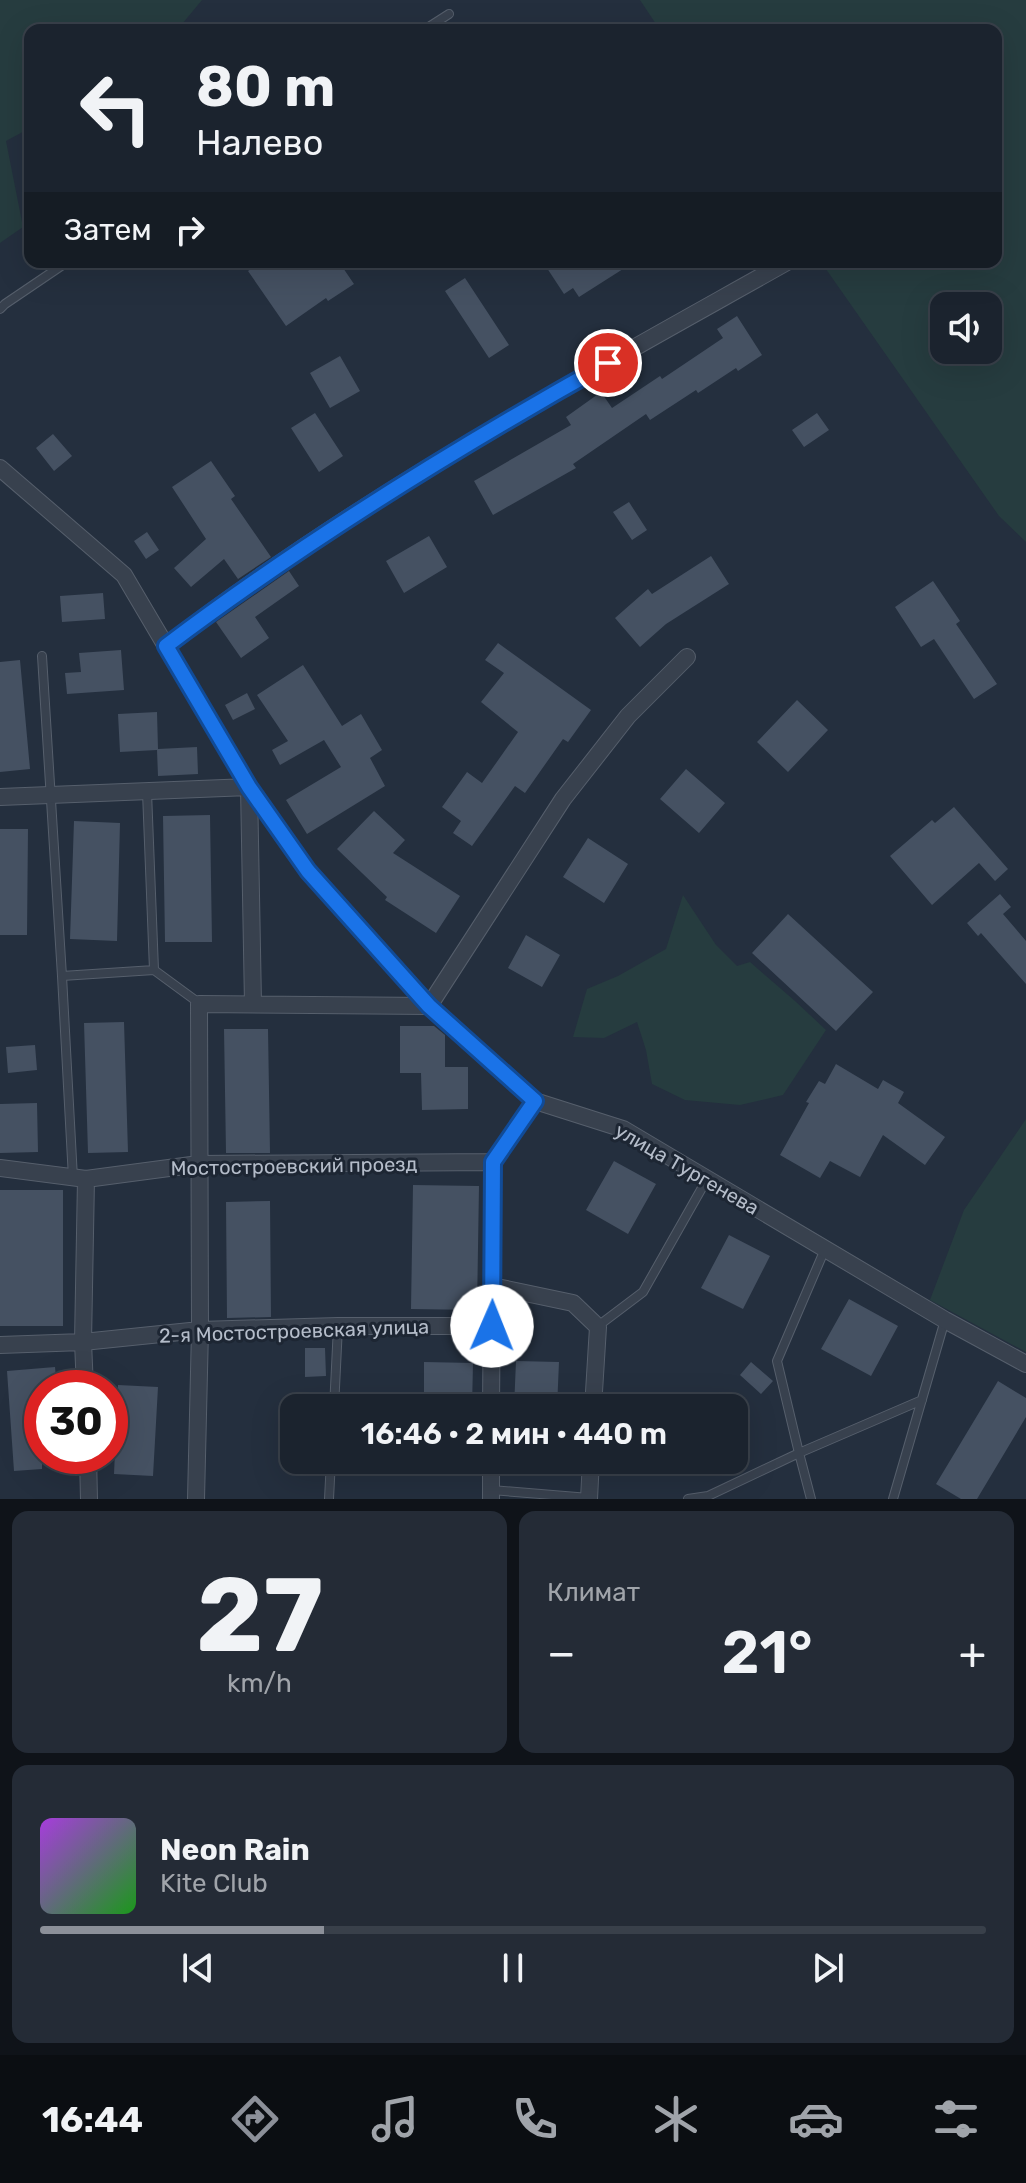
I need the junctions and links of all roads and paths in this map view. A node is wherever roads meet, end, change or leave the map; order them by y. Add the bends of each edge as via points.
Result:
1 (449, 14) dead end
2 (433, 24) edge
3 (58, 268) edge
4 (776, 268) edge
5 (0, 309) edge
6 (0, 468) edge
7 (166, 646) junction
8 (42, 656) dead end
9 (687, 657) dead end
10 (249, 787) junction
11 (146, 791) junction
12 (51, 795) junction
13 (0, 797) edge
14 (154, 970) junction
15 (62, 976) junction
16 (199, 1004) junction
17 (253, 1004) junction
18 (429, 1006) junction
19 (535, 1101) junction
20 (493, 1162) junction
21 (199, 1164) junction
22 (0, 1168) edge
23 (79, 1179) junction
24 (708, 1179) junction
25 (825, 1249) junction
26 (492, 1286) junction
27 (945, 1320) junction
28 (338, 1326) junction
29 (492, 1326) junction
30 (598, 1327) junction
31 (200, 1330) junction
32 (83, 1342) junction
33 (0, 1345) edge
34 (1026, 1364) edge
35 (84, 1370) edge
36 (335, 1394) edge
37 (491, 1394) edge
38 (594, 1394) edge
39 (922, 1400) junction
40 (799, 1453) junction
41 (88, 1474) edge
42 (330, 1474) edge
43 (590, 1474) edge
44 (491, 1494) edge
45 (89, 1499) edge
46 (196, 1499) edge
47 (329, 1499) edge
48 (589, 1499) edge
49 (688, 1499) edge
50 (811, 1499) edge
51 (893, 1499) edge

1 - 2 lane
3 - 5 lane
4 - 7 street via 556,392 313,540
6 - 7 street via 124,575
7 - 10 street
8 - 12 lane
9 - 18 street via 628,716 563,799
10 - 11 street
10 - 17 street
10 - 18 street via 308,871
11 - 12 street
11 - 14 lane
12 - 13 street
12 - 15 lane
14 - 15 lane
14 - 16 lane
15 - 23 lane
16 - 17 street
16 - 21 street
17 - 18 street
18 - 19 street
19 - 20 street
19 - 24 street, улица Тургенева via 623,1129
20 - 21 street, Мостостроевский проезд
20 - 26 street
21 - 23 street, Мостостроевский проезд
21 - 31 street
22 - 23 street, Мостостроевский проезд
23 - 32 street
24 - 25 street, улица Тургенева
24 - 30 lane via 643,1292
25 - 27 street, улица Тургенева
25 - 40 lane via 777,1361
26 - 29 street
26 - 30 street via 573,1303
27 - 34 street, улица Тургенева
27 - 39 lane
28 - 29 street, 2-я Мостостроевская улица
28 - 31 street, 2-я Мостостроевская улица
28 - 36 lane
29 - 37 street
30 - 38 street
31 - 32 street, 2-я Мостостроевская улица
31 - 46 street
32 - 33 street, 2-я Мостостроевская улица
32 - 35 street
39 - 40 lane
39 - 51 lane
40 - 49 lane via 708,1496
40 - 50 lane
41 - 45 street
42 - 47 lane
43 - 48 street
44 - 48 lane

